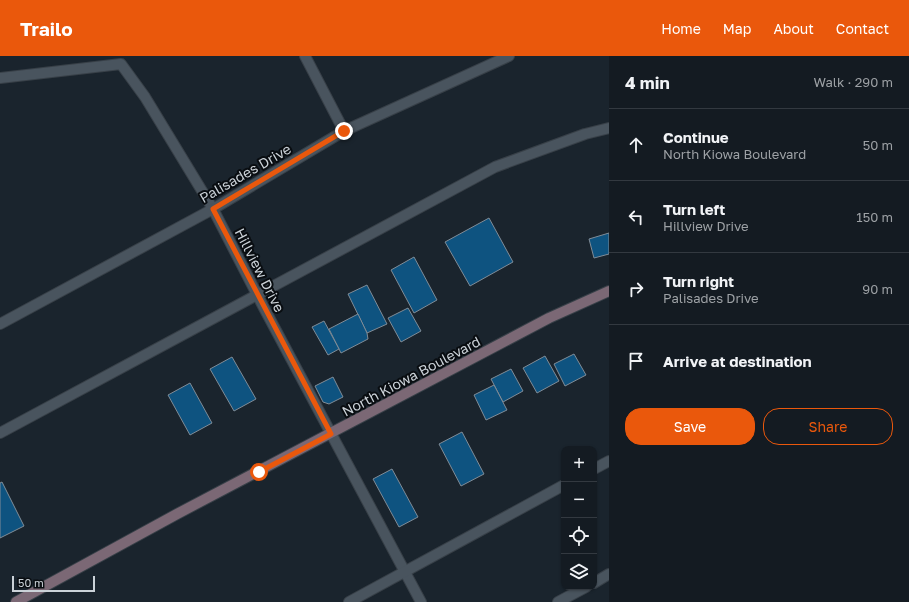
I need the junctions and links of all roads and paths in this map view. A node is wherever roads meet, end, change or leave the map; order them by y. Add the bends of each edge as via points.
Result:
1 (305, 56) edge
2 (508, 56) edge
3 (0, 78) edge
4 (609, 128) edge
5 (344, 131) junction
6 (213, 209) junction
7 (609, 291) edge
8 (257, 295) junction
9 (0, 324) edge
10 (0, 433) edge
11 (331, 434) junction
12 (609, 461) edge
13 (597, 467) edge
14 (561, 487) edge
15 (405, 572) junction
16 (609, 574) edge
17 (597, 581) edge
18 (580, 590) edge
19 (16, 602) edge
20 (349, 602) edge
21 (421, 602) edge
22 (558, 602) edge

1 - 5 street
2 - 5 street, Palisades Drive
3 - 6 street, Hillview Drive via 121,64 145,97
4 - 8 street via 585,134 495,167
5 - 6 street, Palisades Drive
6 - 8 street, Hillview Drive
6 - 9 street, Palisades Drive
7 - 11 street, North Kiowa Boulevard via 549,318
8 - 10 street
8 - 11 street, Hillview Drive
11 - 15 street, Hillview Drive
11 - 19 street, North Kiowa Boulevard
12 - 13 street
14 - 15 street
15 - 20 street
15 - 21 street, Hillview Drive
16 - 17 street
18 - 22 street

